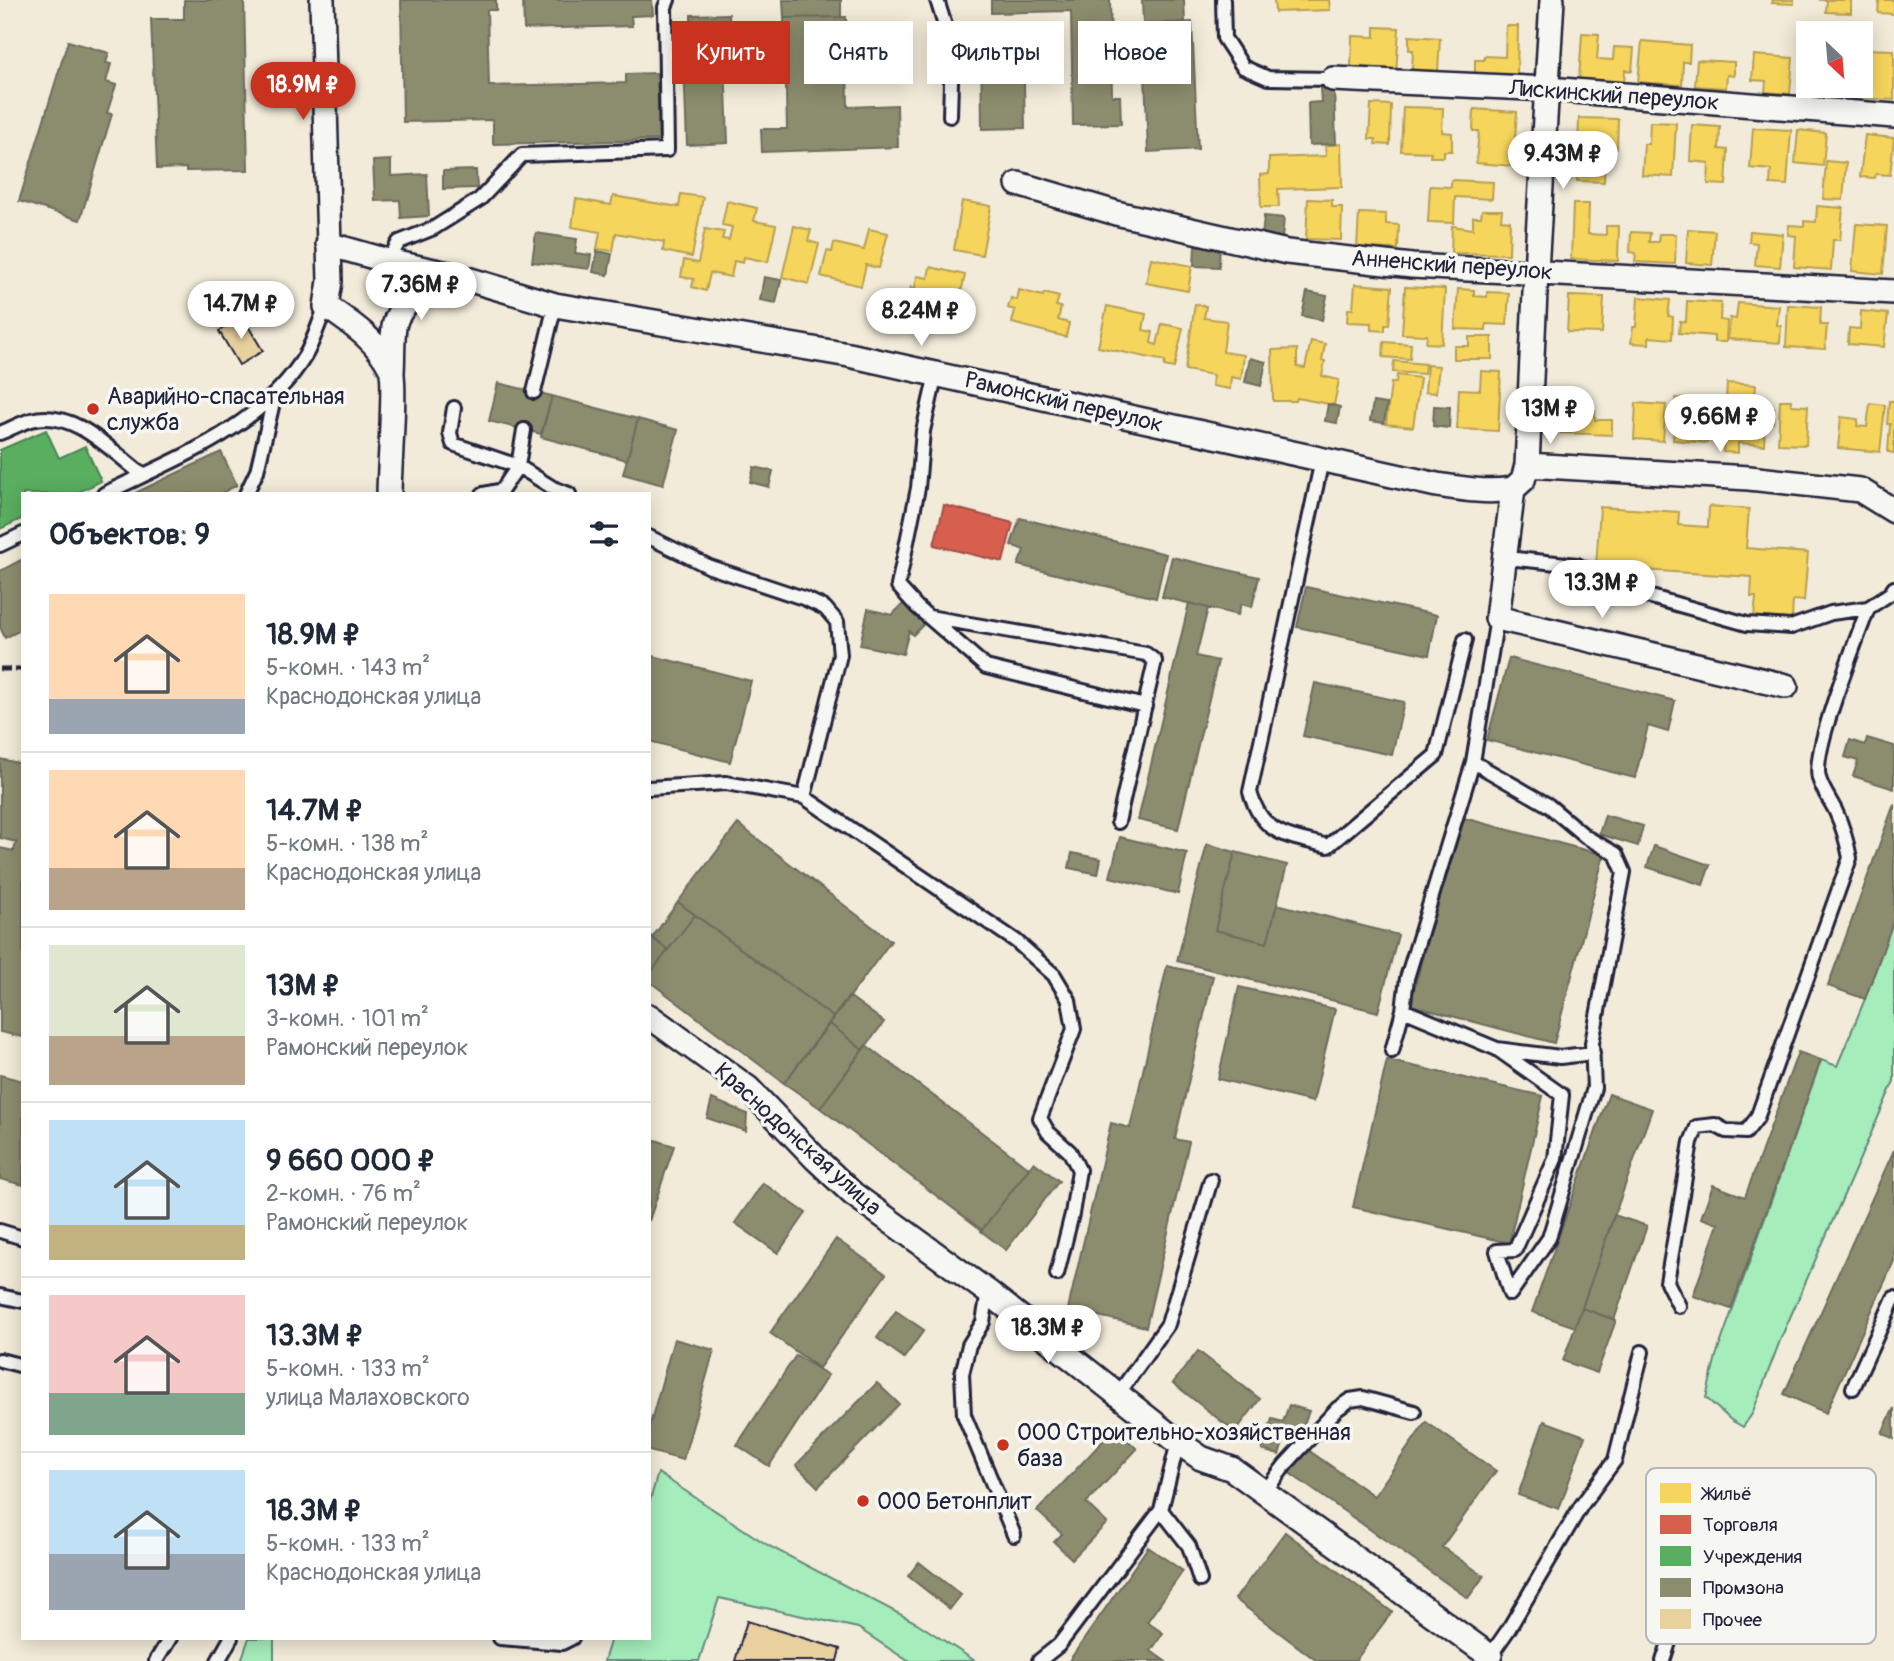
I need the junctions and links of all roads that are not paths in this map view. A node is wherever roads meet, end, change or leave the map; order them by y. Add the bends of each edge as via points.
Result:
1 (322, 0) edge
2 (668, 0) edge
3 (937, 0) edge
4 (1223, 0) edge
5 (1552, 0) edge
6 (1333, 79) joint
7 (1548, 89) junction
8 (950, 116) dead end
9 (1894, 116) edge
10 (1018, 184) dead end
11 (328, 244) junction
12 (388, 261) junction
13 (1536, 271) junction
14 (457, 276) junction
15 (1894, 292) edge
16 (555, 305) junction
17 (326, 306) junction
18 (392, 372) junction
19 (936, 374) junction
20 (534, 392) dead end
21 (275, 394) junction
22 (454, 408) dead end
23 (524, 430) dead end
24 (0, 433) edge
25 (1322, 460) junction
26 (518, 466) junction
27 (1527, 466) junction
28 (142, 475) junction
29 (1513, 489) junction
30 (108, 492) edge
31 (247, 492) edge
32 (388, 492) edge
33 (492, 492) edge
34 (564, 492) edge
35 (1894, 511) edge
36 (21, 535) edge
37 (651, 538) edge
38 (0, 545) edge
39 (1506, 558) junction
40 (1894, 588) edge
41 (1868, 608) junction
42 (928, 617) junction
43 (1497, 618) junction
44 (1465, 640) dead end
45 (1786, 686) dead end
46 (1145, 706) junction
47 (1473, 762) junction
48 (651, 788) edge
49 (804, 797) junction
50 (1118, 822) dead end
51 (1403, 1010) junction
52 (651, 1017) edge
53 (1497, 1049) junction
54 (1392, 1051) dead end
55 (1593, 1053) junction
56 (1211, 1180) dead end
57 (0, 1231) edge
58 (21, 1237) edge
59 (1057, 1274) dead end
60 (988, 1292) junction
61 (0, 1296) edge
62 (1894, 1298) edge
63 (21, 1301) edge
64 (1679, 1306) dead end
65 (1642, 1352) dead end
66 (0, 1360) edge
67 (21, 1365) edge
68 (1853, 1388) dead end
69 (1119, 1393) junction
70 (1414, 1412) dead end
71 (1178, 1442) junction
72 (1265, 1491) junction
73 (1161, 1510) junction
74 (1014, 1535) dead end
75 (1200, 1580) dead end
76 (169, 1640) edge
77 (229, 1640) edge
78 (525, 1640) edge
79 (568, 1640) edge
80 (1668, 1644) edge
81 (1494, 1658) edge
82 (156, 1661) edge
83 (218, 1661) edge
84 (1039, 1661) edge
85 (1663, 1661) edge

1 - 11 street
2 - 12 lane via 667,150 522,155 480,199 434,228 400,242
3 - 8 lane via 952,48
4 - 6 lane via 1224,38 1243,67 1268,78
5 - 7 street
6 - 7 street, Лискинский переулок
7 - 9 street, Лискинский переулок
7 - 13 street
10 - 13 street, Анненский переулок via 1116,213 1287,252 1412,266
11 - 12 street, Рамонский переулок
11 - 17 street
12 - 14 street, Рамонский переулок
13 - 15 street, Анненский переулок
13 - 27 street
14 - 16 street, Рамонский переулок
14 - 18 street via 424,290 405,305 395,324
16 - 19 street, Рамонский переулок
16 - 20 lane
17 - 18 street via 359,328
17 - 21 lane via 306,355
18 - 32 street
19 - 25 street, Рамонский переулок
19 - 42 lane via 898,586
21 - 28 lane via 232,430
21 - 31 lane via 257,471
22 - 26 lane via 453,444
23 - 26 lane
24 - 28 lane via 34,419 65,421 94,435
25 - 29 street, Рамонский переулок via 1437,485 1496,492
25 - 44 lane via 1250,792 1256,811 1278,833 1328,846 1436,755
26 - 33 lane via 502,490
26 - 34 lane
27 - 29 street
27 - 35 street via 1749,478 1860,490
28 - 30 lane
29 - 39 street
36 - 38 lane
37 - 49 lane via 710,567 825,608 837,622 840,655
39 - 41 lane via 1577,565 1619,588 1747,624 1791,627 1831,613
39 - 43 street
40 - 41 lane
41 - 64 lane via 1819,755 1818,777 1841,825 1850,858 1757,1118 1746,1132 1715,1125 1697,1127 1691,1142 1667,1282
42 - 46 lane via 986,667
42 - 46 lane via 1146,654 1155,661
43 - 45 street
43 - 47 lane
46 - 50 lane
47 - 51 lane via 1407,978
47 - 55 lane via 1548,805 1586,837 1616,854 1624,872
48 - 49 lane via 726,783
49 - 59 lane via 1016,941 1054,975 1069,1000 1074,1029 1040,1118 1070,1152 1079,1170
51 - 53 lane
51 - 54 lane
52 - 60 street, Краснодонская улица via 748,1088 853,1194
53 - 55 lane via 1560,1057
53 - 55 lane via 1562,1095 1555,1159 1542,1191 1515,1250 1497,1251 1510,1294 1549,1238 1594,1088
56 - 69 lane via 1168,1324
57 - 58 lane
60 - 69 street, Краснодонская улица
60 - 74 lane via 983,1322 969,1345 962,1374 964,1415
61 - 63 lane
62 - 68 lane
65 - 81 lane via 1615,1460 1581,1506
66 - 67 lane
69 - 71 street, Краснодонская улица
70 - 72 lane via 1363,1398 1348,1402 1311,1436
71 - 72 street, Краснодонская улица
71 - 73 lane
72 - 81 street, Краснодонская улица
73 - 75 lane via 1189,1546
73 - 84 lane via 1059,1645
76 - 82 lane
77 - 83 lane
78 - 79 lane
80 - 85 lane

